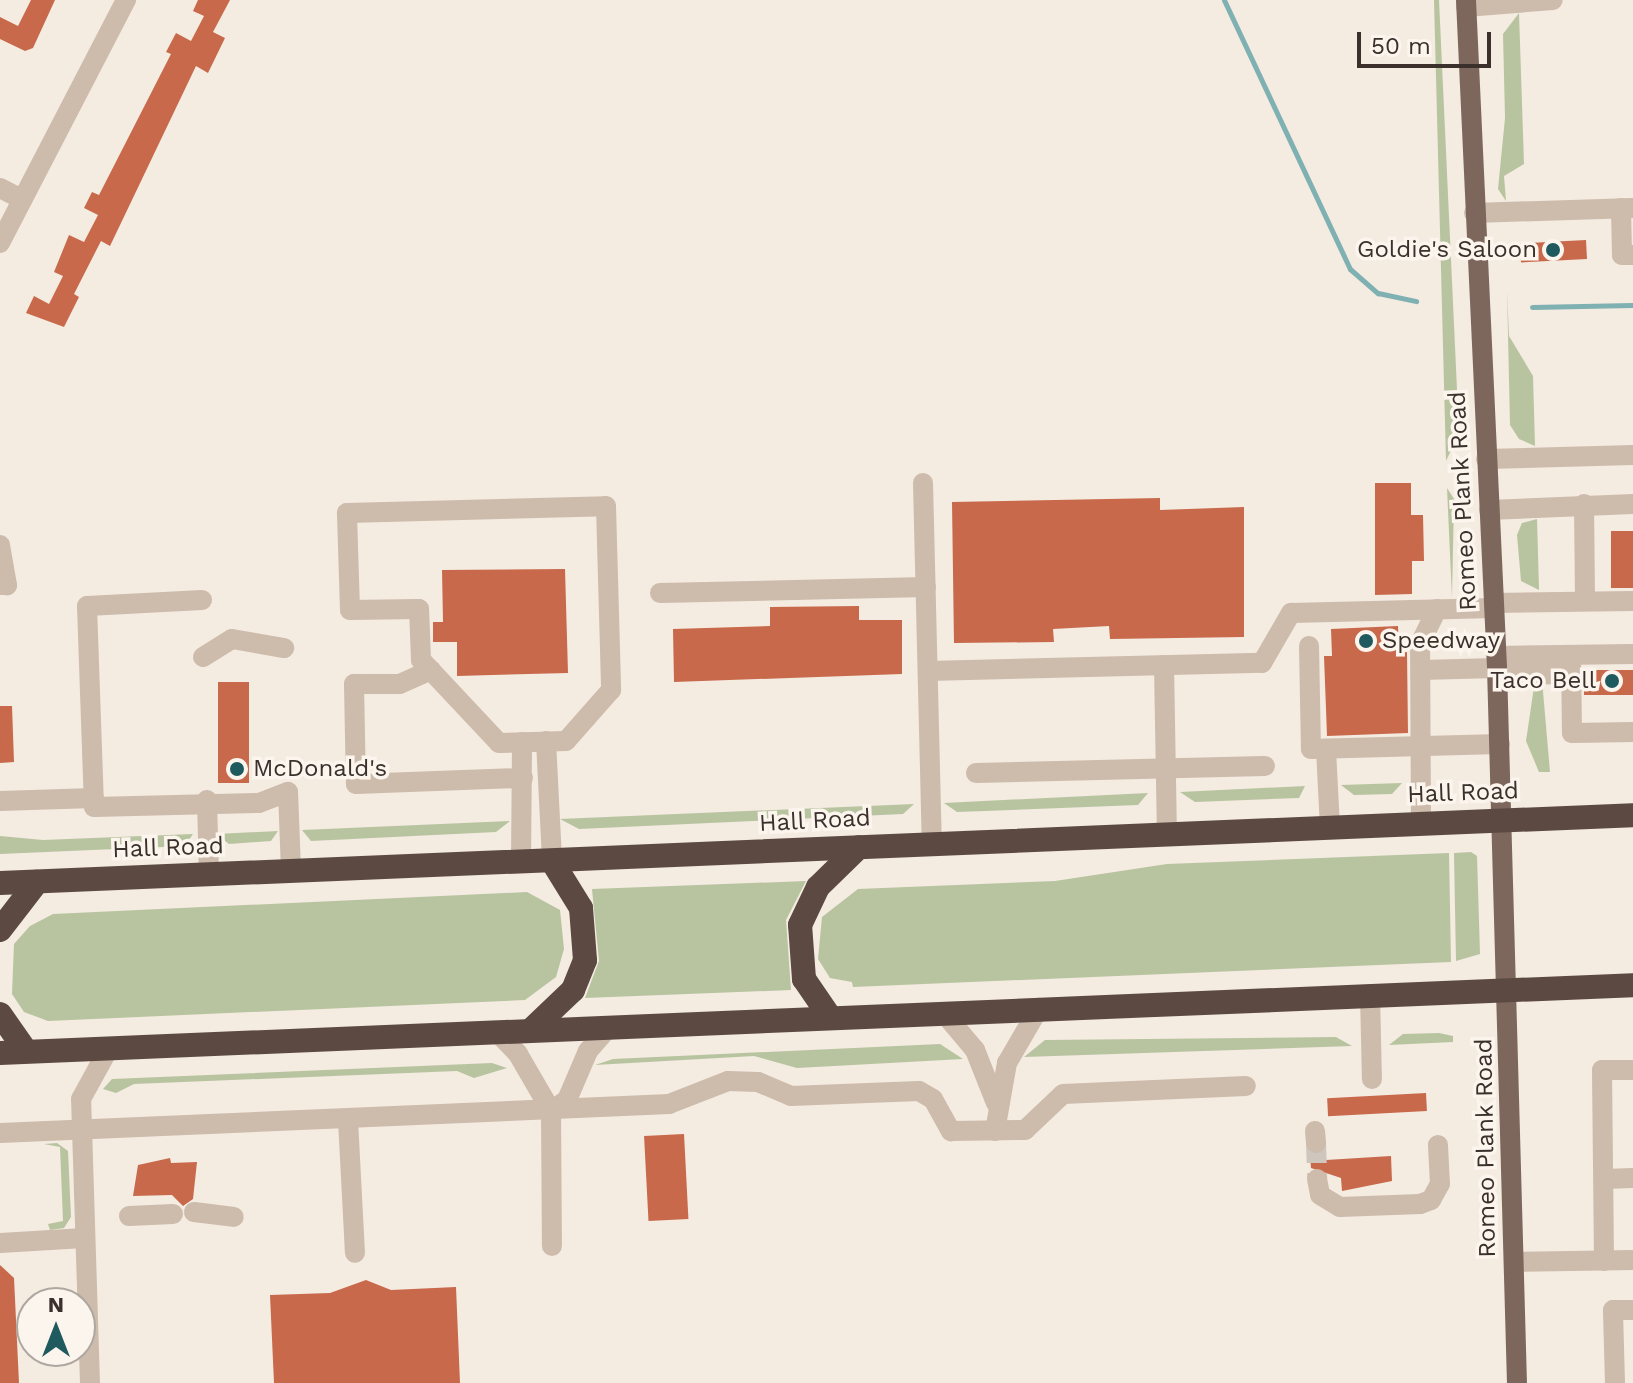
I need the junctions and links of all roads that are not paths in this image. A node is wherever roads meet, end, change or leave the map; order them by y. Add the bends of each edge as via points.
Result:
1 (126, 0) edge
2 (1553, 0) edge
3 (1466, 4) edge
4 (0, 188) edge
5 (22, 199) junction
6 (1627, 208) edge
7 (1474, 213) junction
8 (0, 243) edge
9 (1633, 255) edge
10 (1633, 455) edge
11 (1486, 459) junction
12 (923, 483) dead end
13 (1584, 504) junction
14 (1633, 504) edge
15 (1489, 510) junction
16 (0, 545) edge
17 (0, 585) edge
18 (926, 587) junction
19 (660, 593) dead end
20 (202, 600) dead end
21 (1585, 601) junction
22 (1633, 601) edge
23 (1494, 605) junction
24 (1437, 609) junction
25 (1309, 646) dead end
26 (284, 648) dead end
27 (1633, 654) edge
28 (203, 657) dead end
29 (1571, 664) junction
30 (1164, 665) junction
31 (1497, 666) junction
32 (431, 670) junction
33 (1421, 670) junction
34 (928, 671) junction
35 (1633, 732) edge
36 (546, 741) junction
37 (522, 742) junction
38 (1500, 744) junction
39 (1418, 747) junction
40 (1326, 749) junction
41 (1265, 766) dead end
42 (1166, 769) junction
43 (976, 773) dead end
44 (523, 778) junction
45 (94, 798) junction
46 (207, 800) junction
47 (0, 801) edge
48 (1633, 815) edge
49 (1503, 819) junction
50 (1421, 823) junction
51 (1330, 827) junction
52 (1167, 834) junction
53 (932, 844) junction
54 (859, 847) junction
55 (552, 861) junction
56 (521, 862) junction
57 (291, 871) junction
58 (209, 874) junction
59 (37, 882) junction
60 (0, 883) edge
61 (0, 930) edge
62 (1633, 985) edge
63 (1507, 989) junction
64 (1370, 994) junction
65 (1039, 1008) junction
66 (943, 1012) junction
67 (0, 1014) edge
68 (830, 1017) junction
69 (609, 1027) junction
70 (531, 1030) junction
71 (496, 1031) junction
72 (109, 1048) junction
73 (26, 1051) junction
74 (0, 1053) edge
75 (1633, 1070) edge
76 (1372, 1079) dead end
77 (1246, 1086) dead end
78 (996, 1103) junction
79 (551, 1111) junction
80 (348, 1120) junction
81 (80, 1130) junction
82 (995, 1131) junction
83 (0, 1133) edge
84 (1438, 1145) dead end
85 (1633, 1178) edge
86 (1317, 1179) tunnel mouth
87 (1604, 1179) junction
88 (129, 1216) dead end
89 (234, 1217) dead end
90 (84, 1238) junction
91 (0, 1243) edge
92 (552, 1246) dead end
93 (355, 1253) dead end
94 (1633, 1260) edge
95 (1604, 1261) junction
96 (1515, 1262) junction
97 (1633, 1310) edge
98 (90, 1383) edge
99 (1517, 1383) edge
100 (1615, 1383) edge

1 - 5 street
2 - 3 street
3 - 7 main road, Romeo Plank Road
4 - 5 street
5 - 8 street
6 - 7 street
6 - 9 street via 1622,255
7 - 11 main road, Romeo Plank Road
10 - 11 street
11 - 15 main road, Romeo Plank Road
12 - 18 street
13 - 14 street
13 - 15 street
13 - 21 street
15 - 23 main road, Romeo Plank Road
16 - 17 street via 7,585
18 - 19 street
18 - 34 street
20 - 45 street via 87,606
21 - 22 street
21 - 23 street
23 - 24 street
23 - 31 main road, Romeo Plank Road
24 - 30 street via 1291,613 1262,663
24 - 33 street via 1420,644
25 - 40 street via 1311,749
26 - 28 street via 245,637
27 - 29 street
29 - 31 street
29 - 35 street via 1572,733
30 - 34 street
30 - 42 street
31 - 33 street
31 - 38 main road, Romeo Plank Road
32 - 36 street via 421,660 419,609 350,610 347,513 606,506 611,690 566,741
32 - 37 street via 499,743
32 - 44 street via 400,684 354,684 356,784
33 - 39 street
34 - 53 street
36 - 37 street
36 - 55 street
37 - 44 street
38 - 39 street
38 - 49 main road, Romeo Plank Road
39 - 40 street
39 - 50 street
40 - 51 street
41 - 42 street
42 - 43 street
42 - 52 street
44 - 56 street
45 - 46 street via 94,807
45 - 47 street
46 - 57 street via 259,803 288,792
46 - 58 street
48 - 49 highway, Hall Road
49 - 50 highway, Hall Road
49 - 63 main road, Romeo Plank Road
50 - 51 highway, Hall Road
51 - 52 highway, Hall Road
52 - 53 highway, Hall Road
53 - 54 highway, Hall Road
54 - 55 highway, Hall Road
54 - 68 highway via 818,887 800,925 804,979
55 - 56 highway, Hall Road
55 - 70 highway via 581,908 585,960 573,990
56 - 57 highway, Hall Road
57 - 58 highway, Hall Road
58 - 59 highway, Hall Road
59 - 60 highway, Hall Road
59 - 61 highway
62 - 63 highway
63 - 64 highway
63 - 96 main road, Romeo Plank Road
64 - 65 highway
64 - 76 street
65 - 66 highway
65 - 78 street via 1012,1050
66 - 68 highway
66 - 78 street via 975,1050
67 - 73 highway
68 - 69 highway
69 - 70 highway
69 - 79 street via 588,1051 567,1100
70 - 71 highway
71 - 72 highway
71 - 79 street via 518,1054
72 - 73 highway
72 - 81 street via 83,1091
73 - 74 highway
75 - 87 street via 1602,1070
77 - 82 street via 1063,1094 1032,1128
78 - 82 street
79 - 80 street
79 - 82 street via 669,1104 728,1081 758,1082 791,1096 919,1091 933,1099 951,1131
79 - 92 street
80 - 81 street
80 - 93 street
81 - 83 street
81 - 90 street
84 - 86 street via 1440,1184 1431,1200 1420,1204 1340,1207 1320,1195
85 - 87 street
87 - 95 street
88 - 89 street
90 - 91 street
90 - 98 street
94 - 95 street
95 - 96 street
96 - 99 main road, Romeo Plank Road
97 - 100 street via 1613,1310

